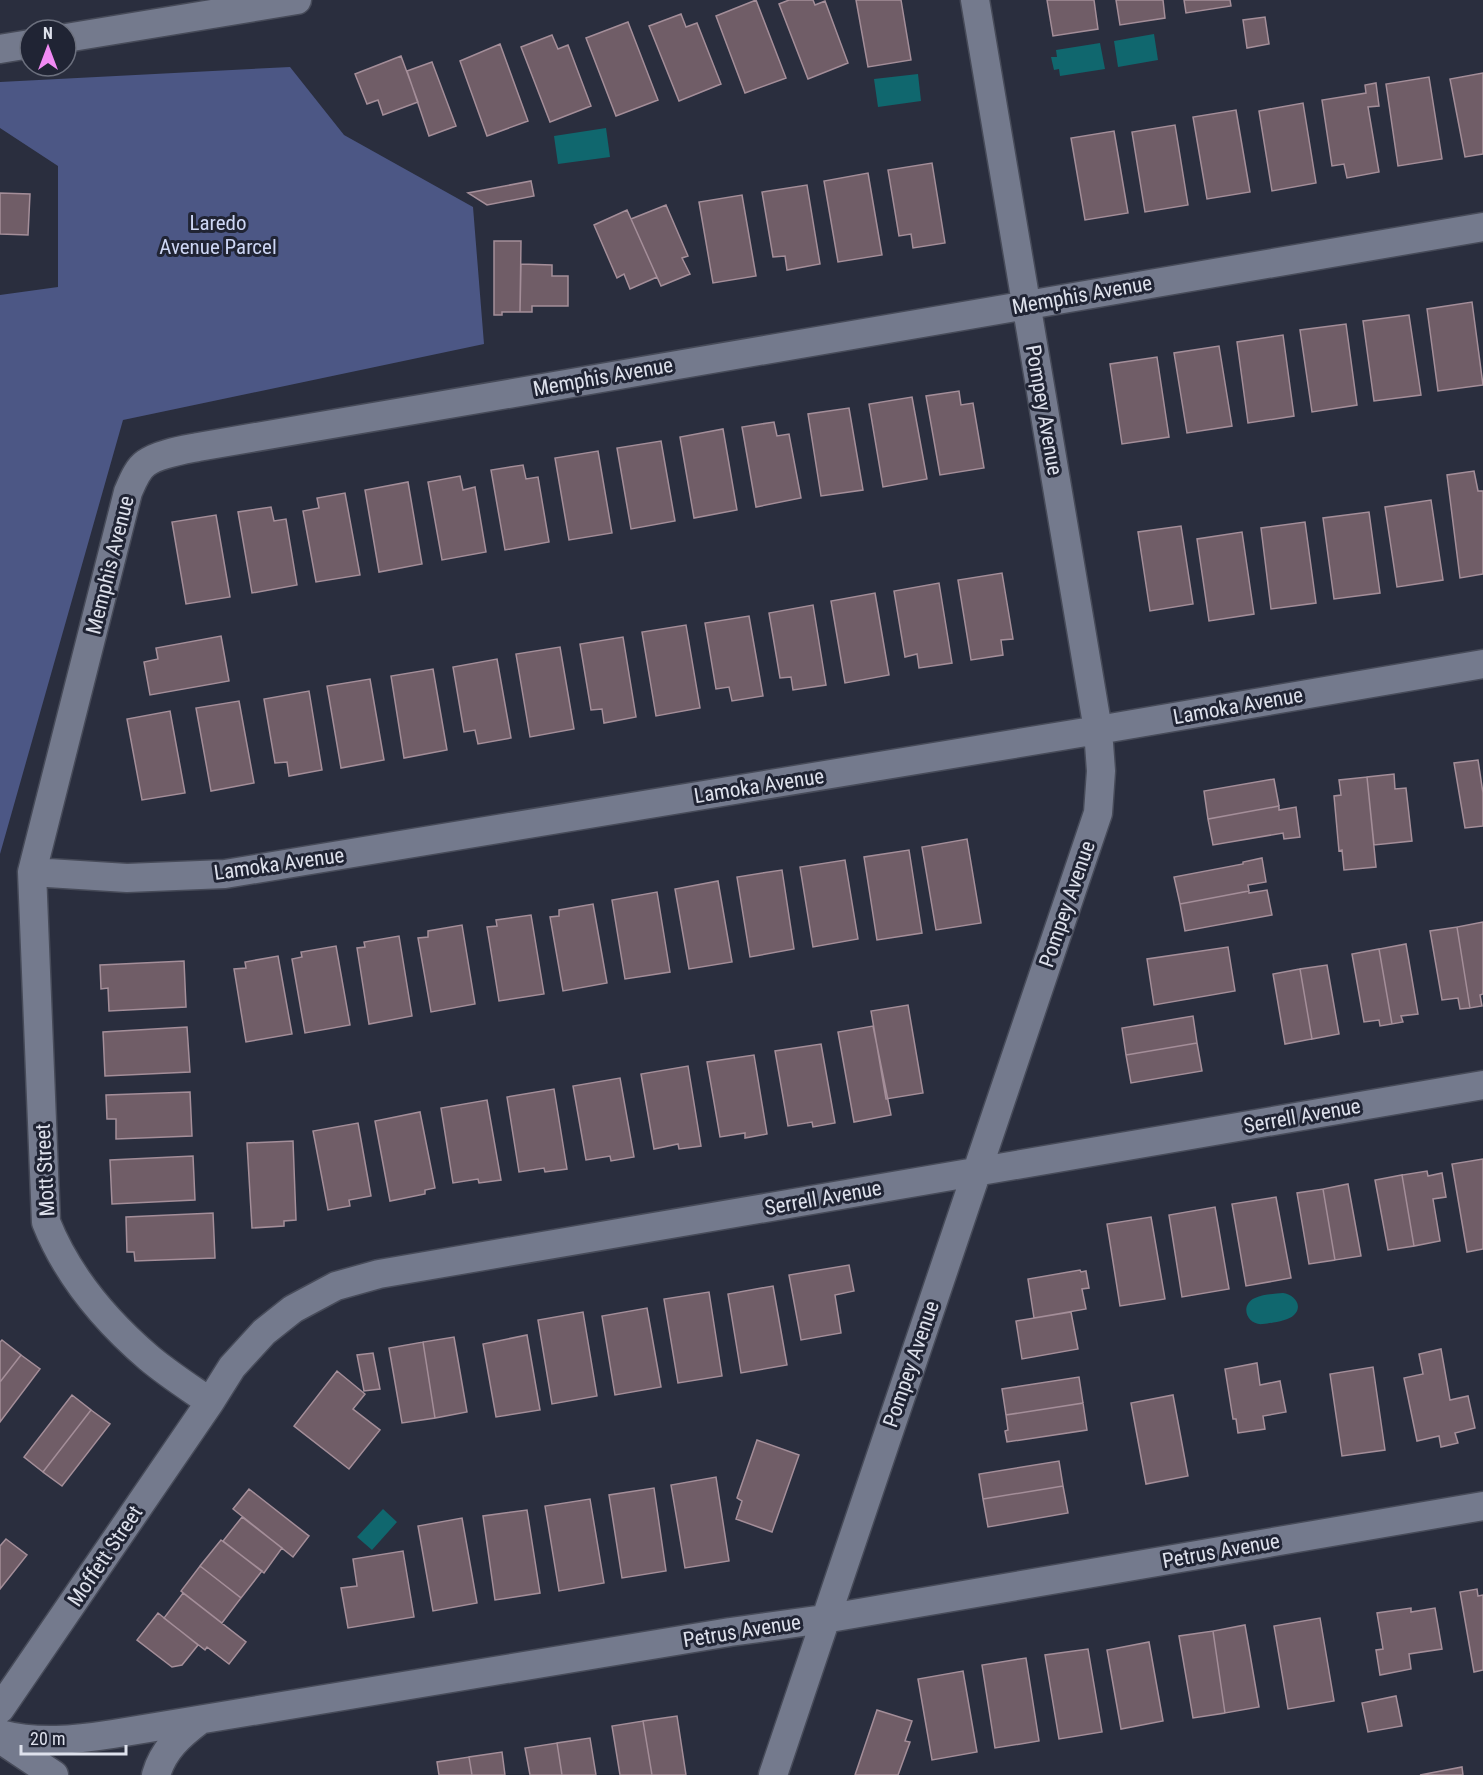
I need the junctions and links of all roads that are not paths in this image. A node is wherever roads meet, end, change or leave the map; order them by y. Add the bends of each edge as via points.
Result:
1 (297, 0) edge
2 (975, 0) edge
3 (78, 36) edge
4 (18, 46) edge
5 (0, 49) edge
6 (1483, 227) edge
7 (1026, 304) junction
8 (1483, 664) edge
9 (1098, 730) junction
10 (32, 872) junction
11 (1483, 1085) edge
12 (977, 1172) junction
13 (210, 1402) junction
14 (1483, 1506) edge
15 (825, 1619) junction
16 (0, 1709) edge
17 (200, 1719) junction
18 (0, 1734) edge
19 (0, 1739) edge
20 (54, 1775) edge
21 (156, 1775) edge
22 (773, 1775) edge

1 - 3 street
2 - 7 street, Pompey Avenue
4 - 5 street
6 - 7 street, Memphis Avenue
7 - 9 street, Pompey Avenue
7 - 10 street, Memphis Avenue via 198,447 145,463 128,492
8 - 9 street, Lamoka Avenue
9 - 10 street, Lamoka Avenue via 225,874 128,878
9 - 12 street, Pompey Avenue via 1098,813
10 - 13 street, Mott Street via 46,1222 56,1248 103,1311 149,1358
11 - 12 street, Serrell Avenue
12 - 13 street, Serrell Avenue via 379,1274 346,1283 293,1309 264,1332 232,1367
12 - 15 street, Pompey Avenue
13 - 16 street, Moffett Street
14 - 15 street, Petrus Avenue
15 - 17 street, Petrus Avenue
15 - 22 street, Pompey Avenue
17 - 18 street, Petrus Avenue via 71,1740
17 - 21 street via 176,1738
19 - 20 street

